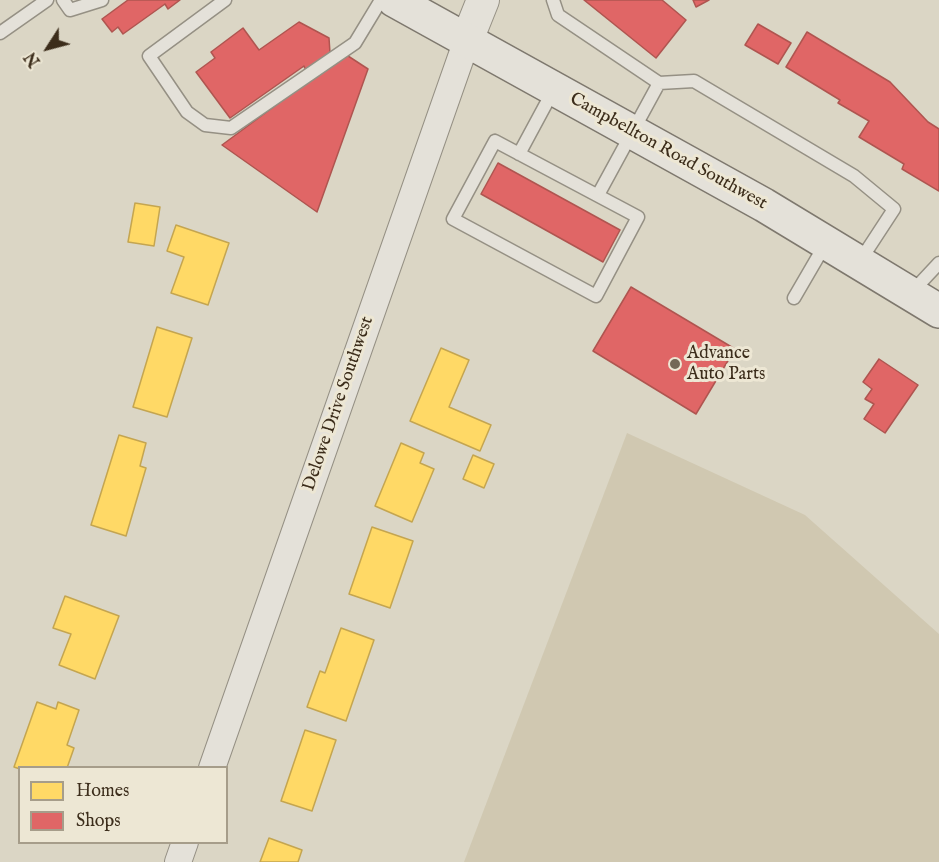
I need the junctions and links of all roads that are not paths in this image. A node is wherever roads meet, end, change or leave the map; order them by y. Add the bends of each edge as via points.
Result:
1 (47, 0) edge
2 (63, 0) edge
3 (102, 0) edge
4 (381, 0) edge
5 (395, 0) edge
6 (483, 0) edge
7 (553, 0) edge
8 (218, 2) edge
9 (0, 33) edge
10 (466, 40) junction
11 (659, 83) junction
12 (554, 88) junction
13 (632, 132) junction
14 (519, 154) junction
15 (598, 195) junction
16 (826, 242) junction
17 (859, 262) junction
18 (939, 263) edge
19 (910, 293) junction
20 (794, 298) dead end
21 (939, 311) edge
22 (213, 766) edge
23 (185, 844) edge
24 (178, 862) edge

1 - 9 lane
2 - 3 lane via 70,10
4 - 8 lane via 355,42 231,128 206,125 187,112 149,56
5 - 10 main road, Campbellton Road Southwest
6 - 10 street
7 - 11 lane via 558,15
10 - 12 main road, Campbellton Road Southwest
10 - 22 street, Delowe Drive Southwest
11 - 13 lane
11 - 17 lane via 694,81 854,176 894,208
12 - 13 main road, Campbellton Road Southwest
12 - 14 lane
13 - 15 lane
13 - 16 main road, Campbellton Road Southwest
14 - 15 lane
14 - 15 lane via 495,141 453,219 596,296 638,217
16 - 17 main road, Campbellton Road Southwest
16 - 20 lane
17 - 19 main road, Campbellton Road Southwest
18 - 19 lane
19 - 21 main road, Campbellton Road Southwest
23 - 24 street

